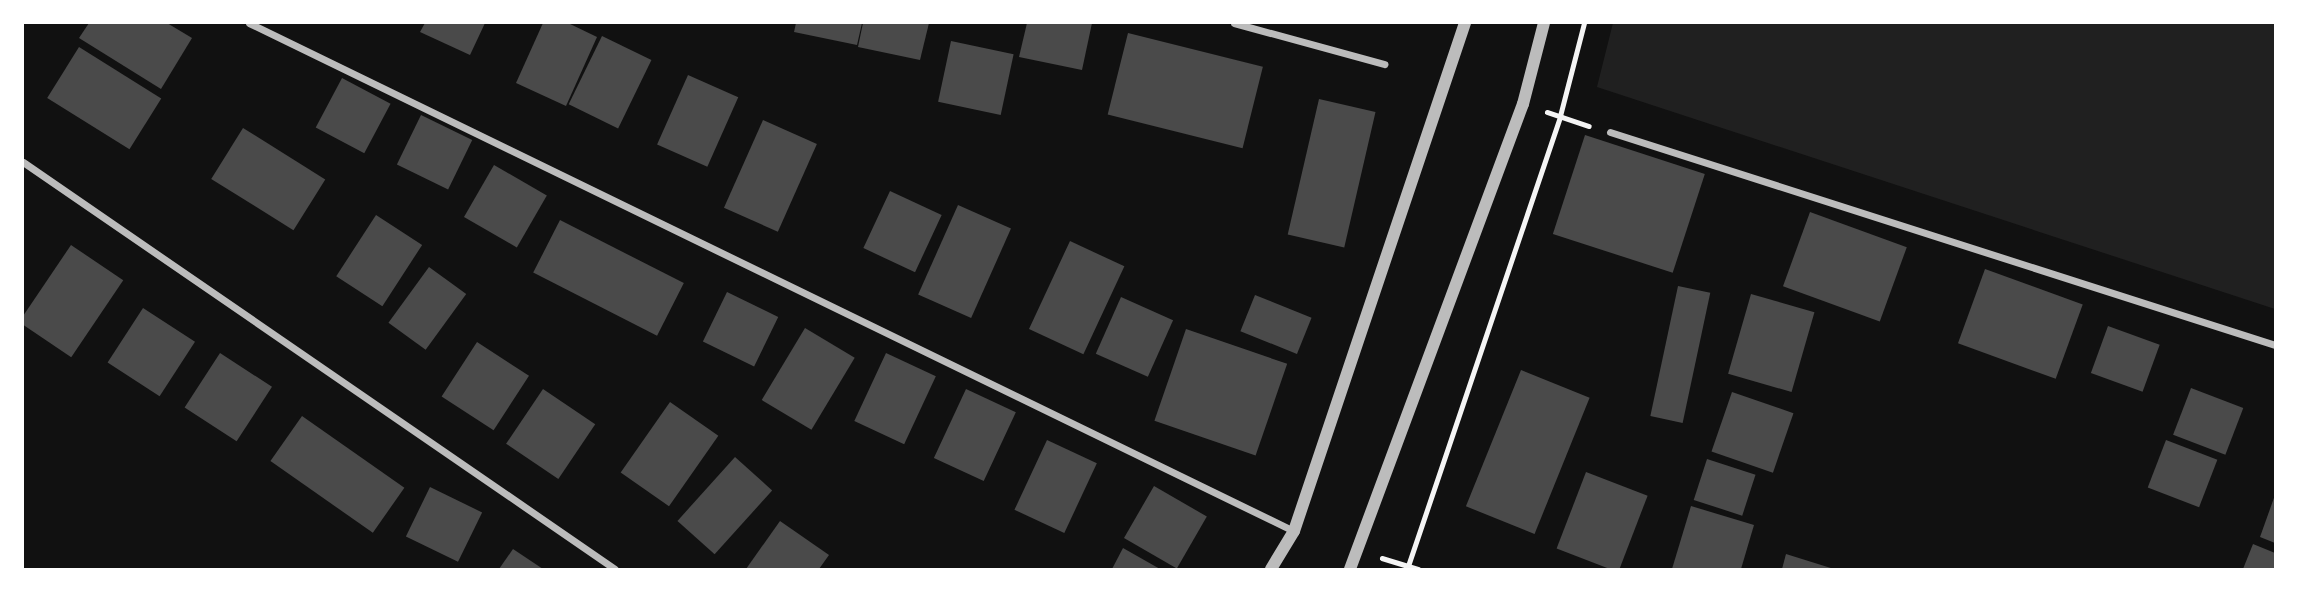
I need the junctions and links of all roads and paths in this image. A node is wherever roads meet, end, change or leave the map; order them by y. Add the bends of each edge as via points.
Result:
1 (249, 23) edge
2 (1234, 23) edge
3 (1465, 23) edge
4 (1545, 23) edge
5 (1584, 23) edge
6 (1384, 64) dead end
7 (1523, 104) junction
8 (1560, 116) junction
9 (1610, 132) joint
10 (23, 162) edge
11 (2275, 345) edge
12 (1294, 531) junction
13 (1361, 552) junction
14 (1408, 568) edge
15 (615, 569) edge
16 (1271, 569) edge
17 (1350, 569) edge
18 (1418, 569) edge

1 - 12 street
2 - 6 street
3 - 12 street
4 - 7 street
5 - 8 path
7 - 8 path
7 - 13 street
8 - 9 path
8 - 14 path
9 - 11 street
10 - 15 street
12 - 16 street
13 - 14 path
13 - 17 street
14 - 18 path

